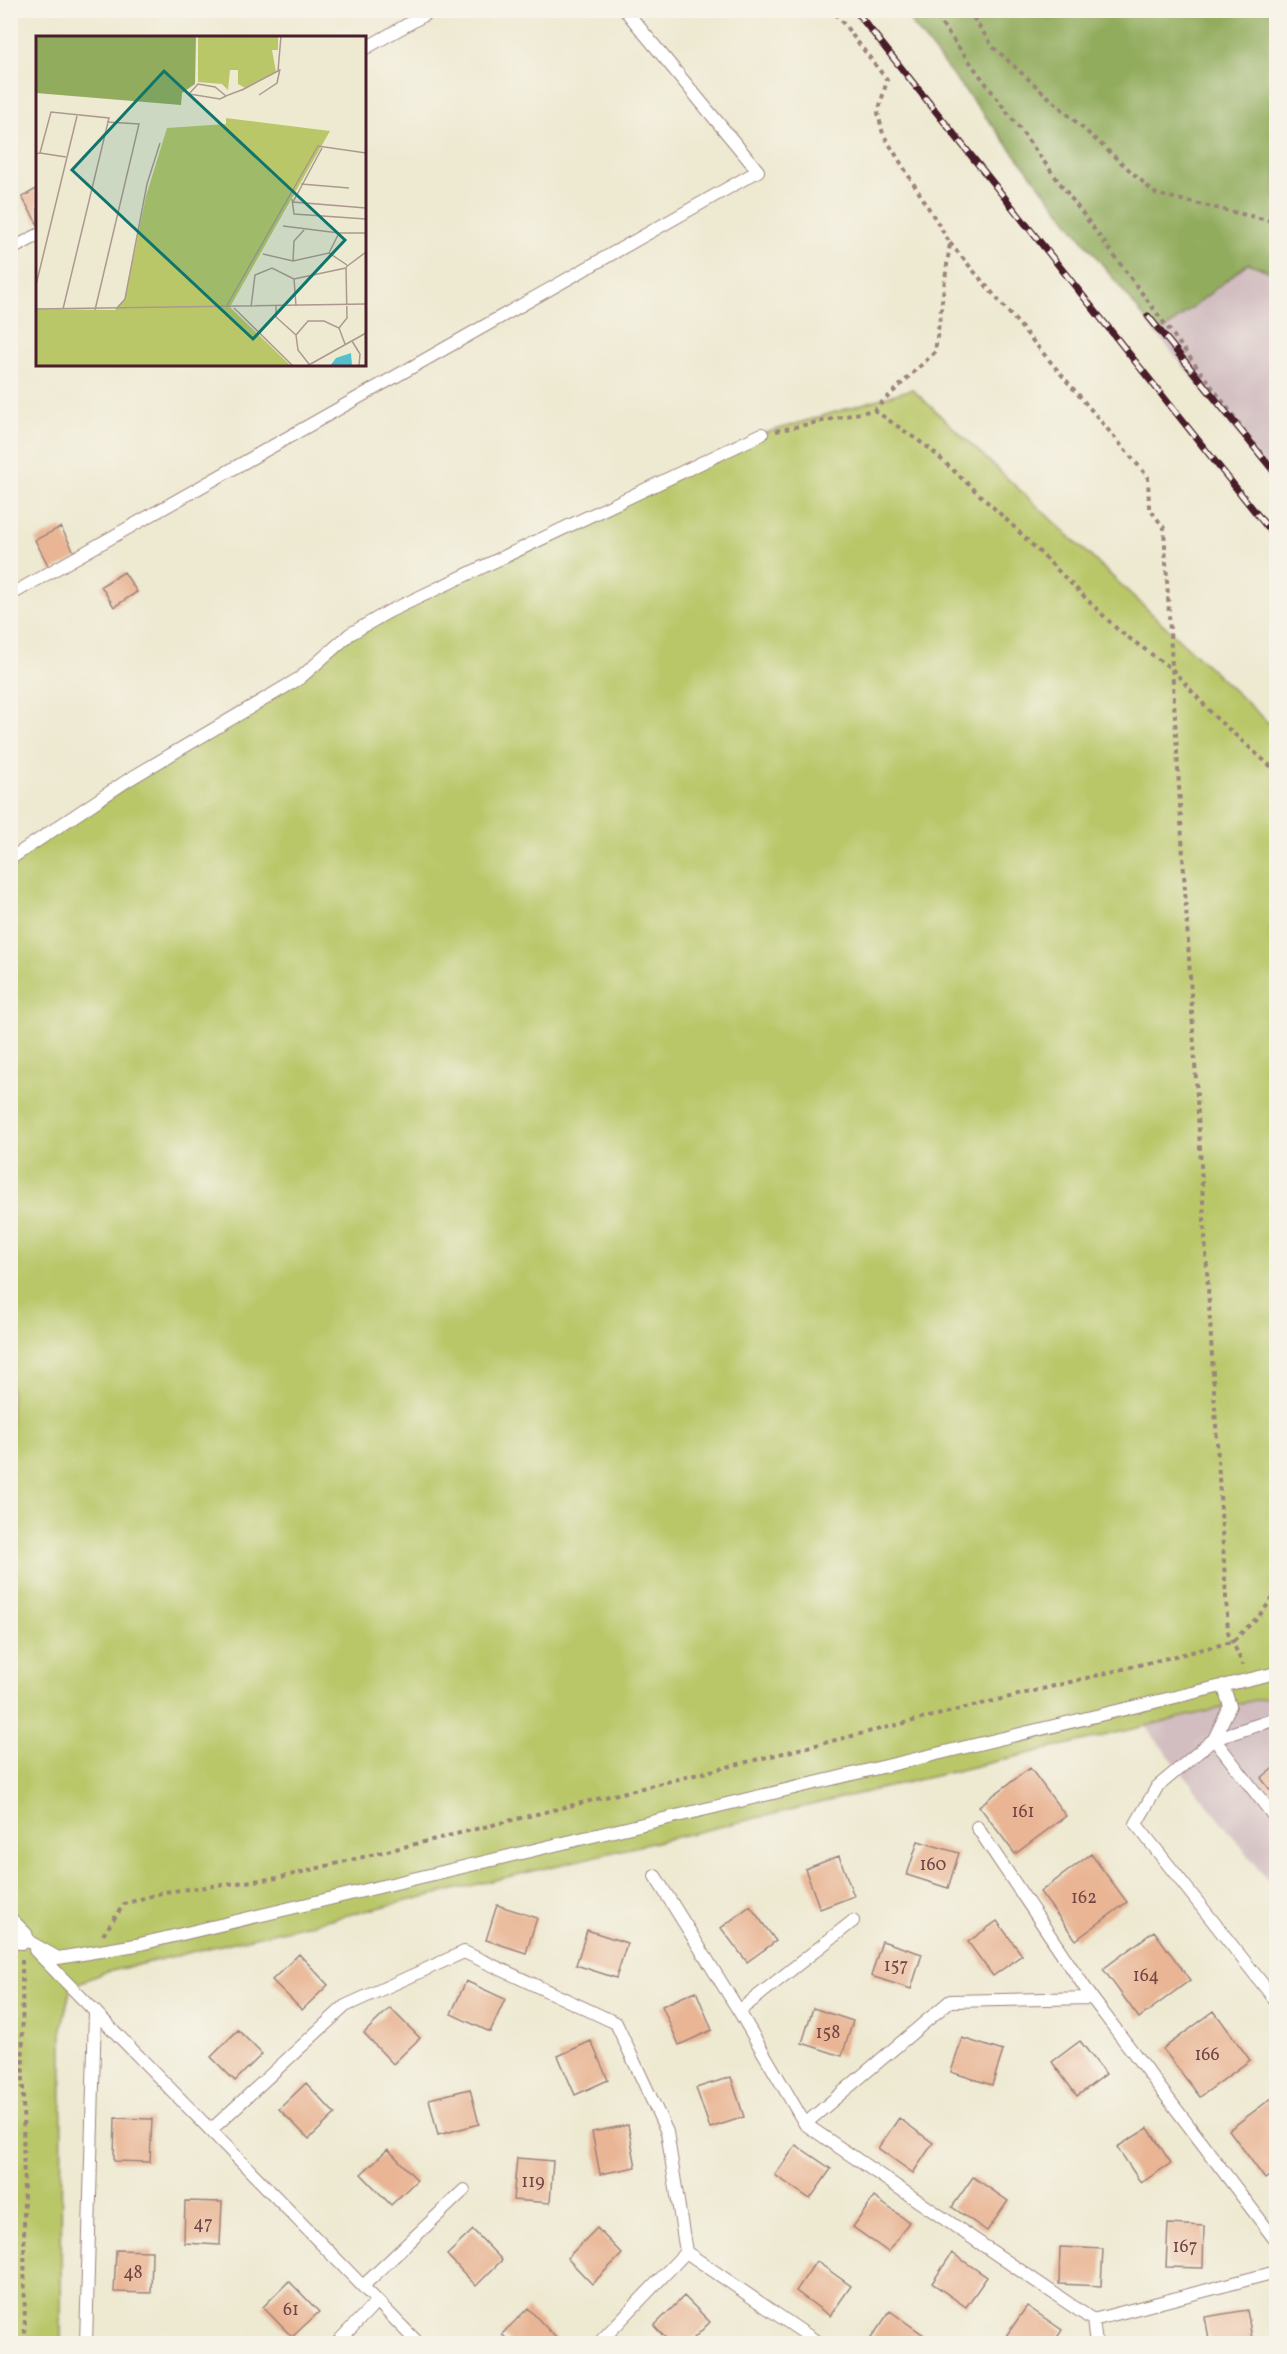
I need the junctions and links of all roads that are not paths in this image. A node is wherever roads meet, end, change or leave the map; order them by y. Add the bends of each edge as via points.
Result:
1 (433, 10) edge
2 (625, 10) edge
3 (366, 49) edge
4 (36, 235) edge
5 (10, 250) edge
6 (762, 434) road end
7 (10, 595) edge
8 (10, 859) edge
9 (1276, 1673) edge
10 (1224, 1685) junction
11 (1276, 1719) edge
12 (1214, 1739) junction
13 (1276, 1819) edge
14 (977, 1827) dead end
15 (656, 1876) dead end
16 (853, 1921) dead end
17 (16, 1931) edge
18 (1092, 1998) junction
19 (1276, 2001) edge
20 (95, 2011) junction
21 (739, 2011) junction
22 (805, 2124) junction
23 (211, 2130) junction
24 (464, 2190) dead end
25 (1276, 2241) edge
26 (686, 2252) junction
27 (1276, 2272) edge
28 (363, 2286) junction
29 (377, 2301) junction
30 (1093, 2320) junction
31 (86, 2343) edge
32 (336, 2343) edge
33 (419, 2343) edge
34 (598, 2343) edge
35 (820, 2343) edge
36 (1096, 2343) edge

1 - 3 lane
2 - 7 lane via 758,171
4 - 5 lane
6 - 8 lane via 388,612 350,634 300,678 128,780
9 - 10 lane
10 - 12 lane via 1230,1706
10 - 17 lane via 136,1945 58,1958
11 - 12 lane
12 - 13 lane
12 - 19 lane via 1157,1787 1136,1824
14 - 18 lane
15 - 21 lane
16 - 21 lane
17 - 20 lane
18 - 22 lane via 950,2001
18 - 25 lane
20 - 23 lane
20 - 31 lane
21 - 22 lane
22 - 30 lane
23 - 26 lane via 345,2007 464,1952 616,2023 667,2132
23 - 28 lane
24 - 28 lane
26 - 34 lane
26 - 35 lane
27 - 30 lane
28 - 29 lane
29 - 32 lane
29 - 33 lane
30 - 36 lane

